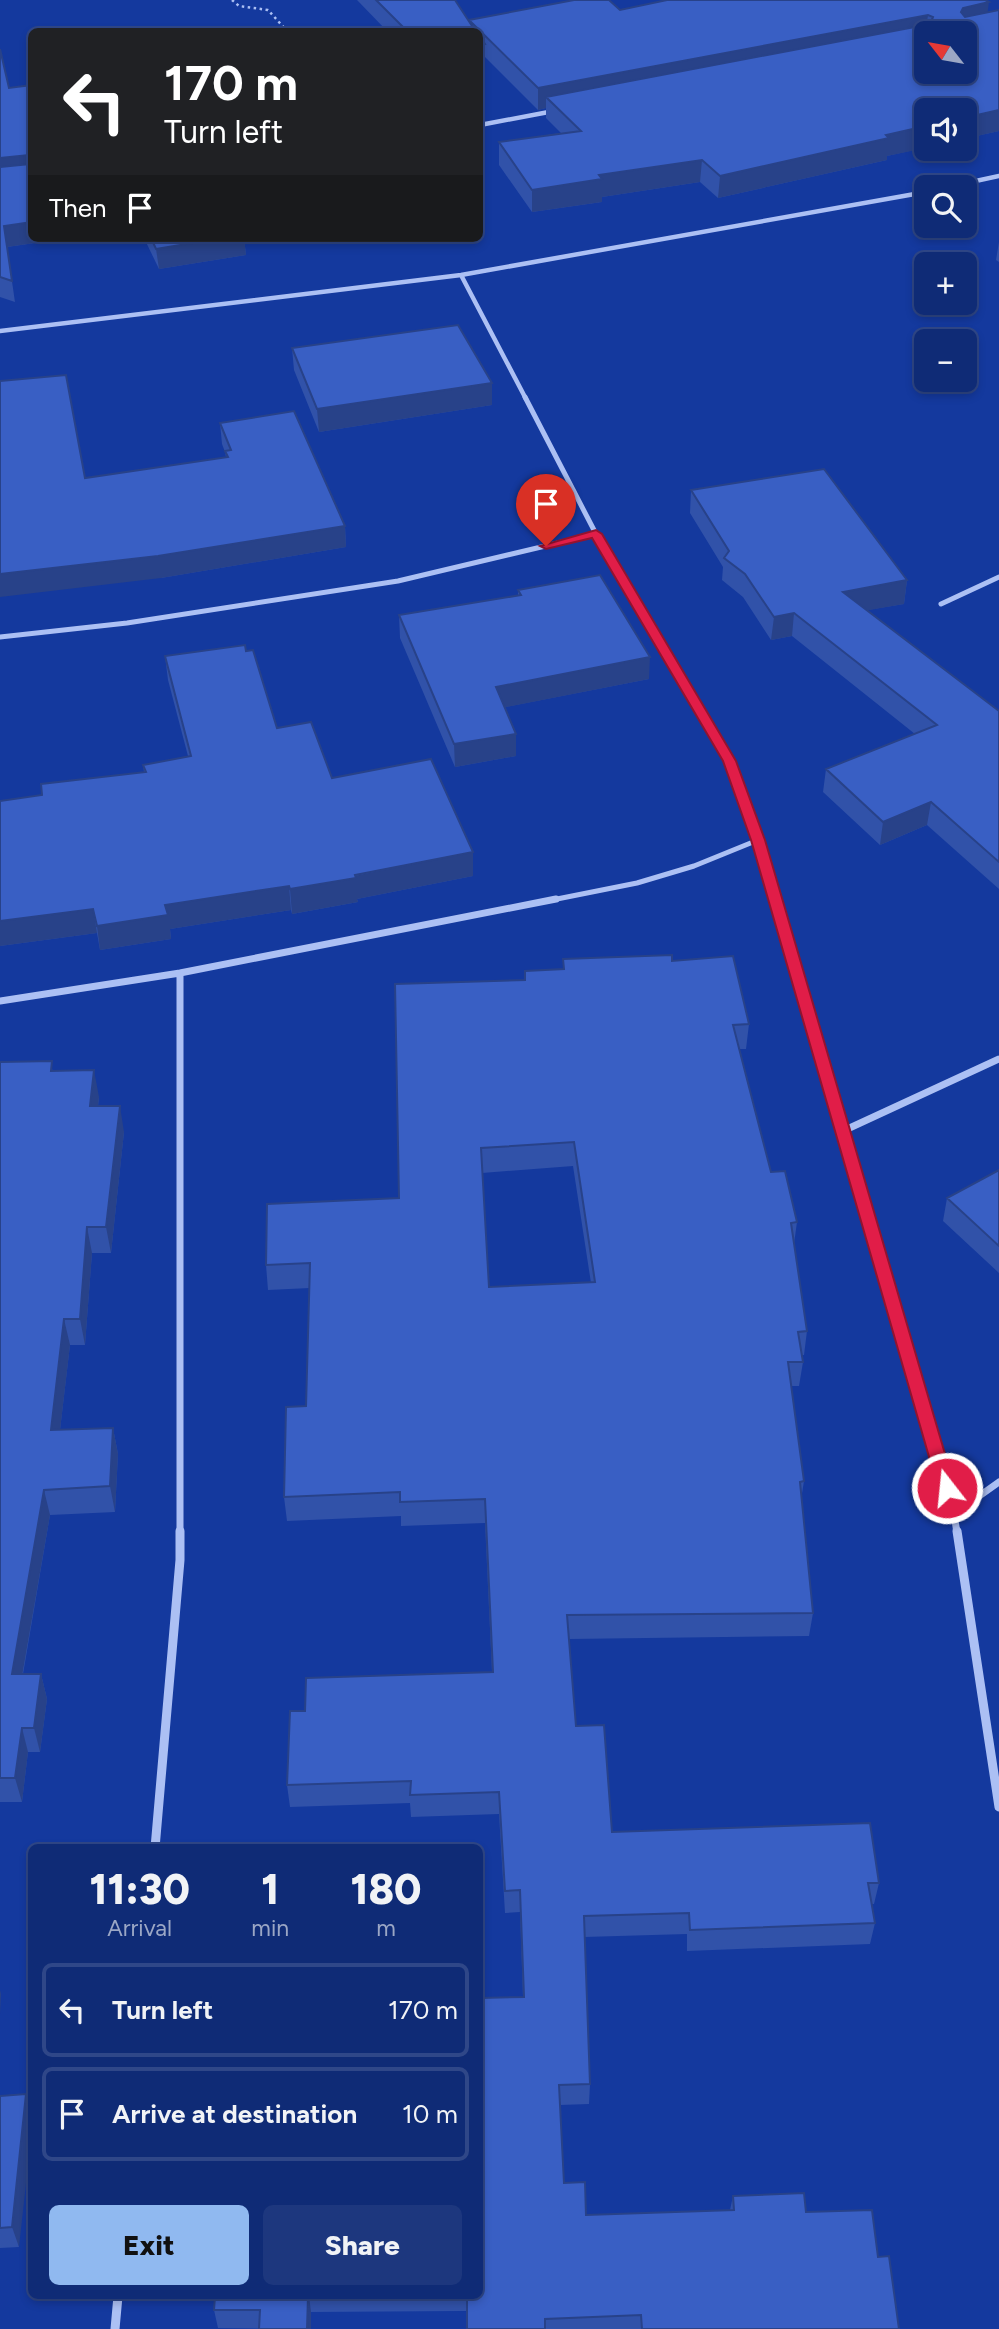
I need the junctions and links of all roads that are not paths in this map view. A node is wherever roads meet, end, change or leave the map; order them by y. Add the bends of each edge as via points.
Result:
1 (565, 109) edge
2 (483, 124) edge
3 (999, 176) edge
4 (977, 181) edge
5 (914, 194) edge
6 (461, 275) junction
7 (0, 331) edge
8 (596, 534) junction
9 (999, 577) edge
10 (941, 604) dead end
11 (0, 637) edge
12 (758, 840) junction
13 (180, 973) junction
14 (0, 1001) edge
15 (999, 1059) edge
16 (843, 1131) junction
17 (999, 1482) edge
18 (954, 1514) junction
19 (999, 1807) edge
20 (155, 1844) edge
21 (118, 2299) edge
22 (115, 2329) edge

1 - 2 street
3 - 4 street
5 - 6 street
6 - 7 street
6 - 8 street
8 - 11 street via 398,581 127,623
8 - 12 street via 730,761
9 - 10 street
12 - 13 street via 637,883
12 - 16 street
13 - 14 street
13 - 20 street via 180,1560
15 - 16 street
16 - 18 street
17 - 18 street
18 - 19 street
21 - 22 street

